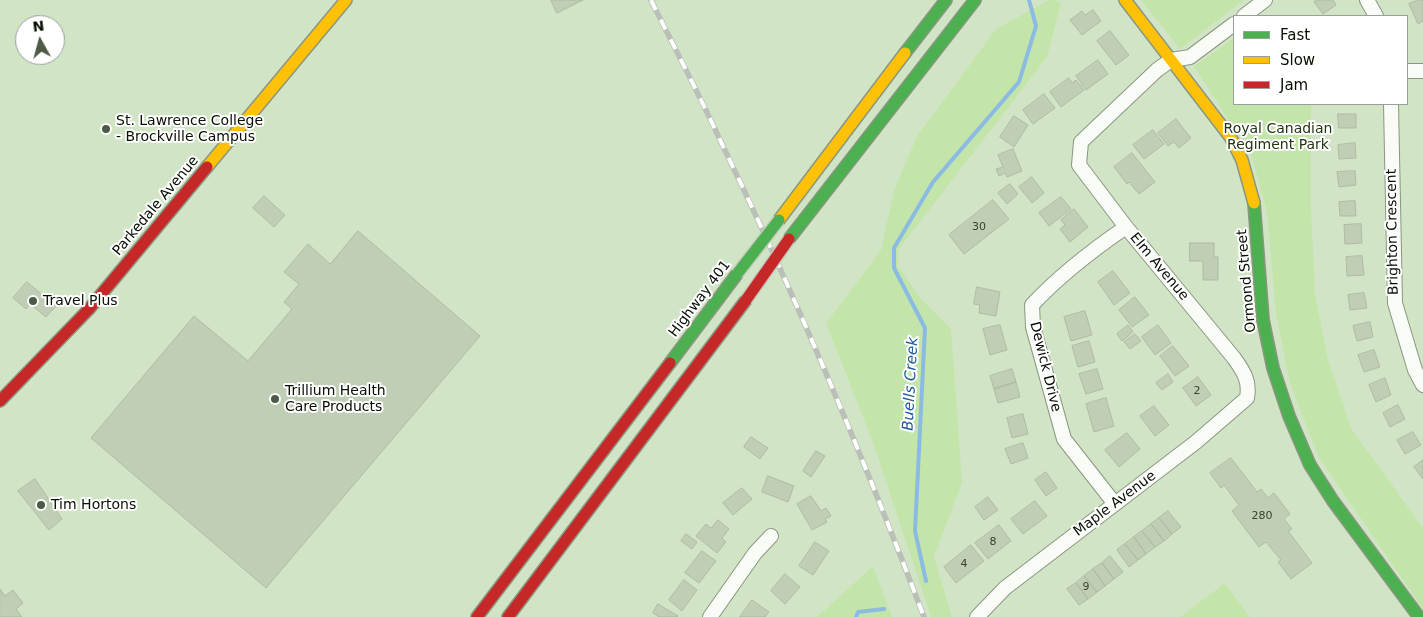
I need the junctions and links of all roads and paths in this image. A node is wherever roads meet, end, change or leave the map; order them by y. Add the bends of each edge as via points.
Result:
1 (346, 0) edge
2 (946, 0) edge
3 (975, 0) edge
4 (1125, 0) edge
5 (1265, 0) edge
6 (1367, 0) edge
7 (1245, 15) edge
8 (1375, 15) edge
9 (1233, 25) edge
10 (1171, 60) junction
11 (1408, 71) edge
12 (1423, 71) edge
13 (1391, 105) edge
14 (1126, 227) junction
15 (1423, 386) edge
16 (1248, 388) joint
17 (0, 401) edge
18 (1115, 504) junction
19 (771, 536) dead end
20 (477, 617) edge
21 (508, 617) edge
22 (710, 617) edge
23 (977, 617) edge
24 (1418, 617) edge

1 - 17 main road, Parkedale Avenue via 89,309
2 - 20 main road, Highway 401, bridge
3 - 21 main road, bridge via 789,240
4 - 10 main road, Ormond Street
5 - 7 street
6 - 8 street
9 - 10 street via 1190,57
10 - 14 street, Elm Avenue via 1081,142 1079,165
10 - 24 main road, Ormond Street via 1231,138 1242,160 1255,206 1263,320 1273,368 1307,457 1333,501
11 - 12 street
13 - 15 street, Brighton Crescent via 1395,303
14 - 16 street, Elm Avenue via 1234,358 1246,375
14 - 18 street, Dewick Drive via 1042,293 1032,305 1033,327 1064,439
16 - 18 street, Maple Avenue via 1247,398
18 - 23 street, Maple Avenue via 1004,588
19 - 22 street via 755,553

